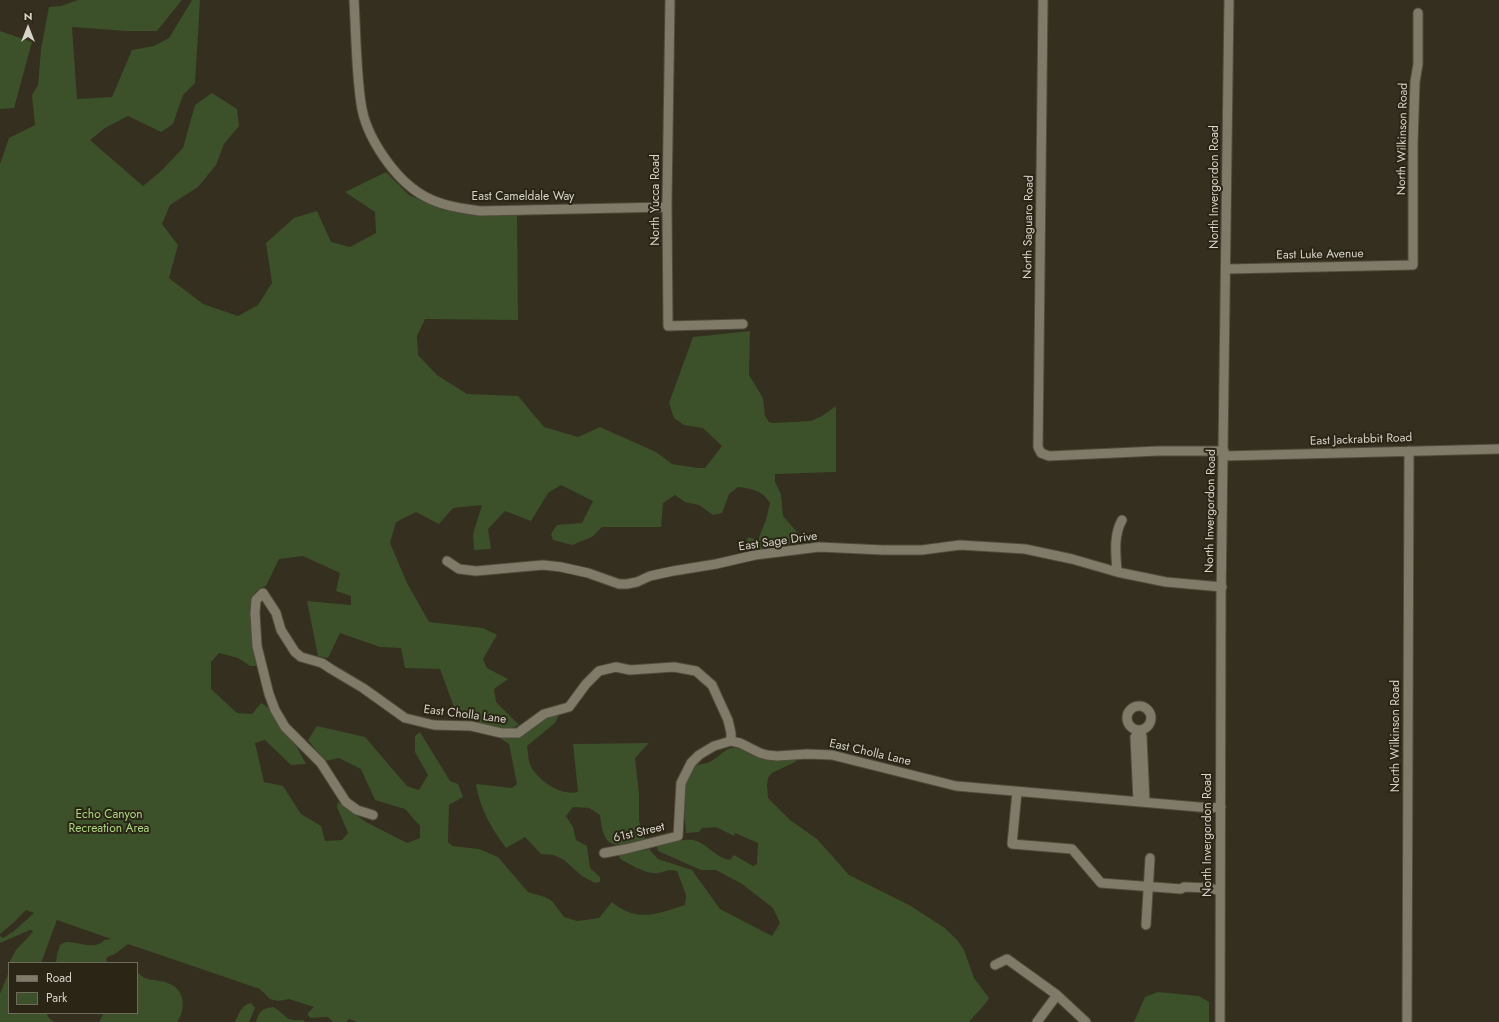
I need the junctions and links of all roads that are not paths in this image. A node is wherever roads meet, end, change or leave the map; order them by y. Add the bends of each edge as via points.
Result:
1 (354, 0) edge
2 (670, 0) edge
3 (1043, 0) edge
4 (1229, 0) edge
5 (1418, 13) dead end
6 (667, 207) junction
7 (1413, 265) joint
8 (1226, 269) junction
9 (743, 324) dead end
10 (1499, 449) edge
11 (1409, 451) junction
12 (1041, 453) joint
13 (1224, 453) junction
14 (1122, 520) dead end
15 (447, 561) dead end
16 (1117, 572) junction
17 (1222, 587) junction
18 (1139, 731) dead end
19 (731, 741) junction
20 (1017, 792) junction
21 (1142, 802) junction
22 (1221, 807) junction
23 (373, 816) dead end
24 (604, 853) dead end
25 (1150, 858) dead end
26 (1148, 887) junction
27 (1220, 891) junction
28 (1146, 925) dead end
29 (995, 965) dead end
30 (1057, 995) junction
31 (1037, 1022) edge
32 (1086, 1022) edge
33 (1220, 1022) edge
34 (1407, 1022) edge

1 - 6 street, East Cameldale Way via 361,104 368,130 382,155 401,177 424,196 451,207 480,211
2 - 6 street, North Yucca Road
3 - 12 street, North Saguaro Road via 1038,447
4 - 8 street, North Invergordon Road
5 - 7 street, North Wilkinson Road via 1413,144
6 - 9 street, North Yucca Road via 668,326
7 - 8 street, East Luke Avenue
8 - 13 street, North Invergordon Road
10 - 11 street, East Jackrabbit Road
11 - 13 street, East Jackrabbit Road
11 - 34 street, North Wilkinson Road
12 - 13 street, East Jackrabbit Road via 1049,456 1158,451
13 - 17 street, North Invergordon Road
14 - 16 street via 1116,535
15 - 16 street, East Sage Drive via 459,569 476,571 554,566 588,573 619,584 755,555 819,546 922,550 960,545 1038,551
16 - 17 street, East Sage Drive via 1166,582
17 - 22 street, North Invergordon Road
18 - 21 street via 1142,736
19 - 20 street, East Cholla Lane via 767,755 832,755 956,786
19 - 23 street, East Cholla Lane via 728,720 712,685 696,671 674,667 630,670 616,667 598,671 569,707 544,714 518,733 501,733 471,726 434,725 405,718 322,663 301,657 295,652 263,593 256,600 257,646 268,694 275,710 285,727 321,763 346,802
19 - 24 street, 61st Street via 714,746 690,763 681,783 678,836
20 - 21 street, East Cholla Lane
20 - 26 street via 1012,844 1072,849 1101,883
21 - 22 street, East Cholla Lane
22 - 27 street, North Invergordon Road
25 - 26 street
26 - 27 street via 1208,894
26 - 28 street
27 - 33 street, North Invergordon Road
29 - 30 street via 1007,959
30 - 31 street
30 - 32 street

